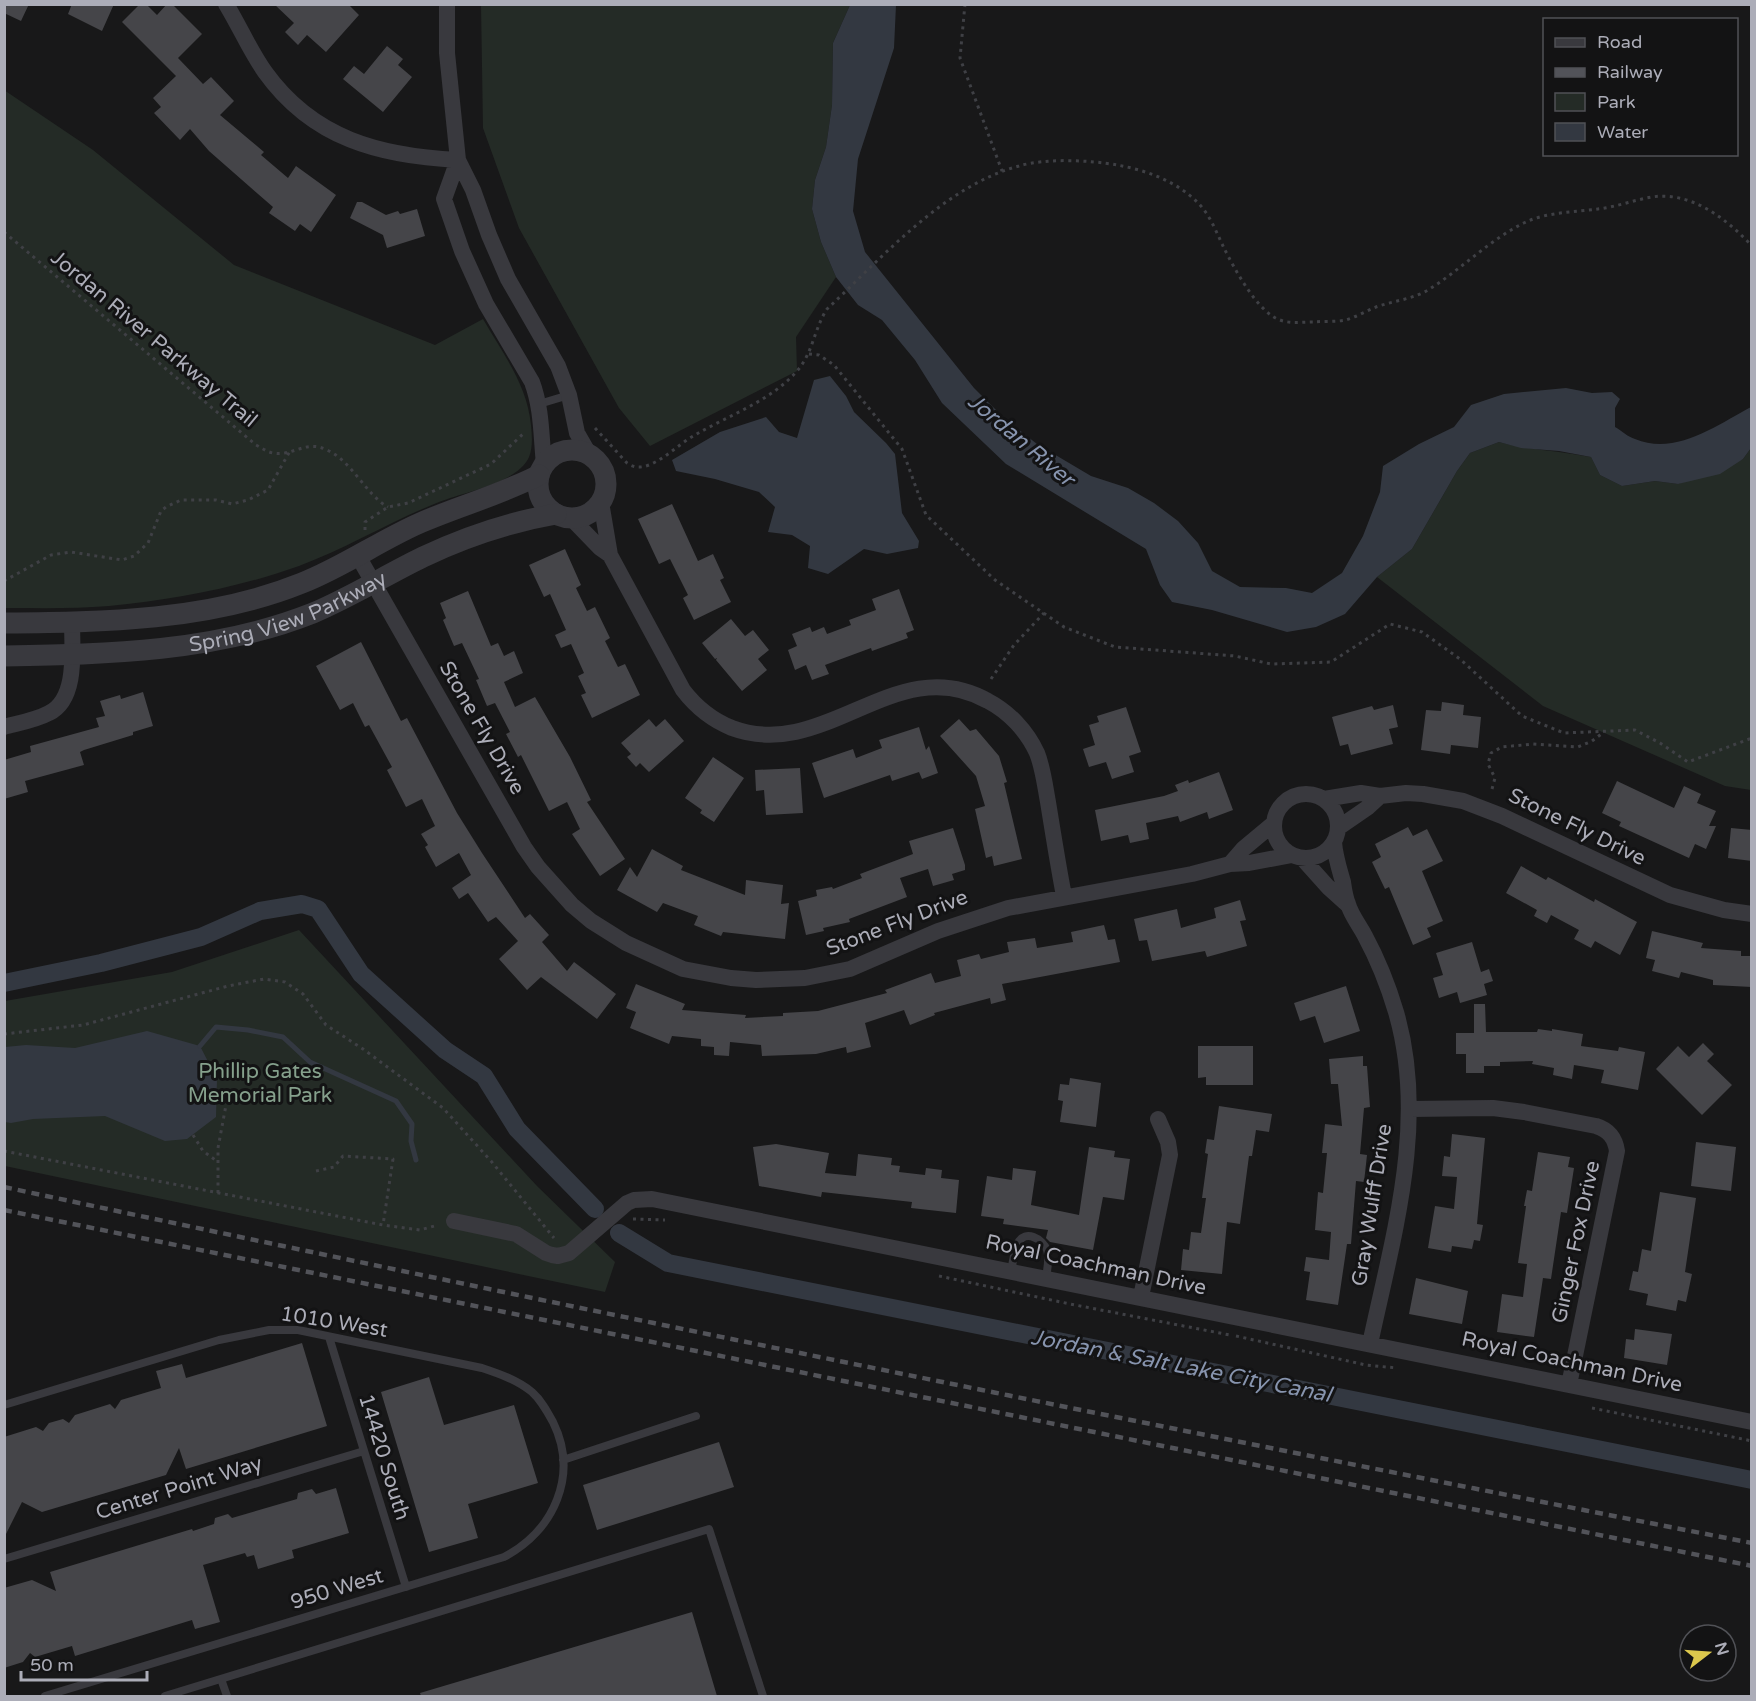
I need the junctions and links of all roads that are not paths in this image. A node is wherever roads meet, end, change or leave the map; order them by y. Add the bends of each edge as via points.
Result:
1 (226, 4) edge
2 (447, 4) edge
3 (458, 160) junction
4 (568, 395) junction
5 (539, 404) junction
6 (589, 454) junction
7 (541, 470) junction
8 (601, 502) junction
9 (563, 516) junction
10 (610, 555) junction
11 (358, 556) junction
12 (373, 584) junction
13 (72, 622) junction
14 (4, 623) edge
15 (71, 655) junction
16 (4, 656) edge
17 (4, 727) edge
18 (1380, 796) junction
19 (1324, 799) junction
20 (1274, 824) junction
21 (1336, 835) junction
22 (1297, 857) junction
23 (1230, 864) junction
24 (1064, 896) junction
25 (1348, 905) junction
26 (1752, 914) edge
27 (1410, 1109) junction
28 (1158, 1119) dead end
29 (454, 1221) road end
30 (1011, 1271) junction
31 (1046, 1278) junction
32 (1141, 1297) junction
33 (328, 1337) junction
34 (1370, 1344) junction
35 (1569, 1385) junction
36 (4, 1405) edge
37 (696, 1416) dead end
38 (1752, 1422) edge
39 (560, 1440) joint
40 (364, 1451) junction
41 (563, 1460) junction
42 (4, 1559) edge
43 (406, 1587) junction
44 (221, 1679) junction
45 (45, 1696) edge
46 (165, 1696) edge
47 (226, 1696) edge
48 (763, 1696) edge

1 - 3 street via 267,74 308,116 374,149
2 - 3 street via 447,53
3 - 4 street via 504,271 552,353
3 - 5 street via 444,199 473,277 532,382
4 - 5 lane
4 - 6 street via 577,433
5 - 7 street
6 - 7 street via 579,450 560,452
6 - 8 street via 605,475
7 - 9 street via 541,498 547,507
7 - 11 street, Spring View Parkway via 501,493 420,523
8 - 9 street via 588,514
8 - 10 street
9 - 10 street
9 - 12 street, Spring View Parkway via 514,522 425,556
10 - 24 street via 683,690 700,709 725,726 756,735 796,733 921,687 953,687 997,705 1021,727 1037,754
11 - 12 street, Stone Fly Drive
11 - 13 street, Spring View Parkway via 300,584 238,603 174,615
12 - 15 street, Spring View Parkway via 314,612 236,636 154,650
12 - 24 street, Stone Fly Drive via 538,867 591,921 653,957 683,969 731,978 805,978 850,969 984,914
13 - 14 street, Spring View Parkway
13 - 15 street
15 - 16 street, Spring View Parkway
15 - 17 street via 68,691 61,704 49,713
18 - 19 street, Stone Fly Drive via 1361,793
18 - 21 street
18 - 26 street, Stone Fly Drive via 1423,794 1463,801 1503,816 1644,885 1707,906
19 - 20 street via 1296,795 1280,806
19 - 21 street via 1334,812
20 - 22 street via 1278,843
20 - 23 street
21 - 22 street via 1323,853
21 - 25 street, Gray Wulff Drive via 1336,864
22 - 23 street, Stone Fly Drive
22 - 25 street, Gray Wulff Drive
23 - 24 street, Stone Fly Drive
25 - 27 street, Gray Wulff Drive via 1379,965 1394,1006 1406,1060
27 - 34 street, Gray Wulff Drive via 1407,1159
27 - 35 street, Ginger Fox Drive via 1524,1112 1596,1126 1614,1140 1617,1151
28 - 32 street via 1170,1155
29 - 30 street, Royal Coachman Drive via 516,1234 546,1253 564,1255 627,1203 652,1199
30 - 31 street, Royal Coachman Drive
30 - 31 lane via 1018,1242 1030,1236 1040,1240 1047,1250
31 - 32 street, Royal Coachman Drive
32 - 34 street, Royal Coachman Drive
33 - 36 lane, 1010 West via 284,1329 244,1333
33 - 39 lane, 1010 West via 482,1368 510,1378 533,1392
33 - 40 lane, 14420 South
34 - 35 street, Royal Coachman Drive
35 - 38 street, Royal Coachman Drive
37 - 41 lane
39 - 41 lane, 950 West
40 - 42 lane, Center Point Way
40 - 43 lane, 14420 South
41 - 43 lane, 950 West via 554,1507 542,1528 524,1545 492,1561
43 - 45 lane, 950 West
44 - 46 lane
44 - 47 lane
44 - 48 lane via 709,1529

